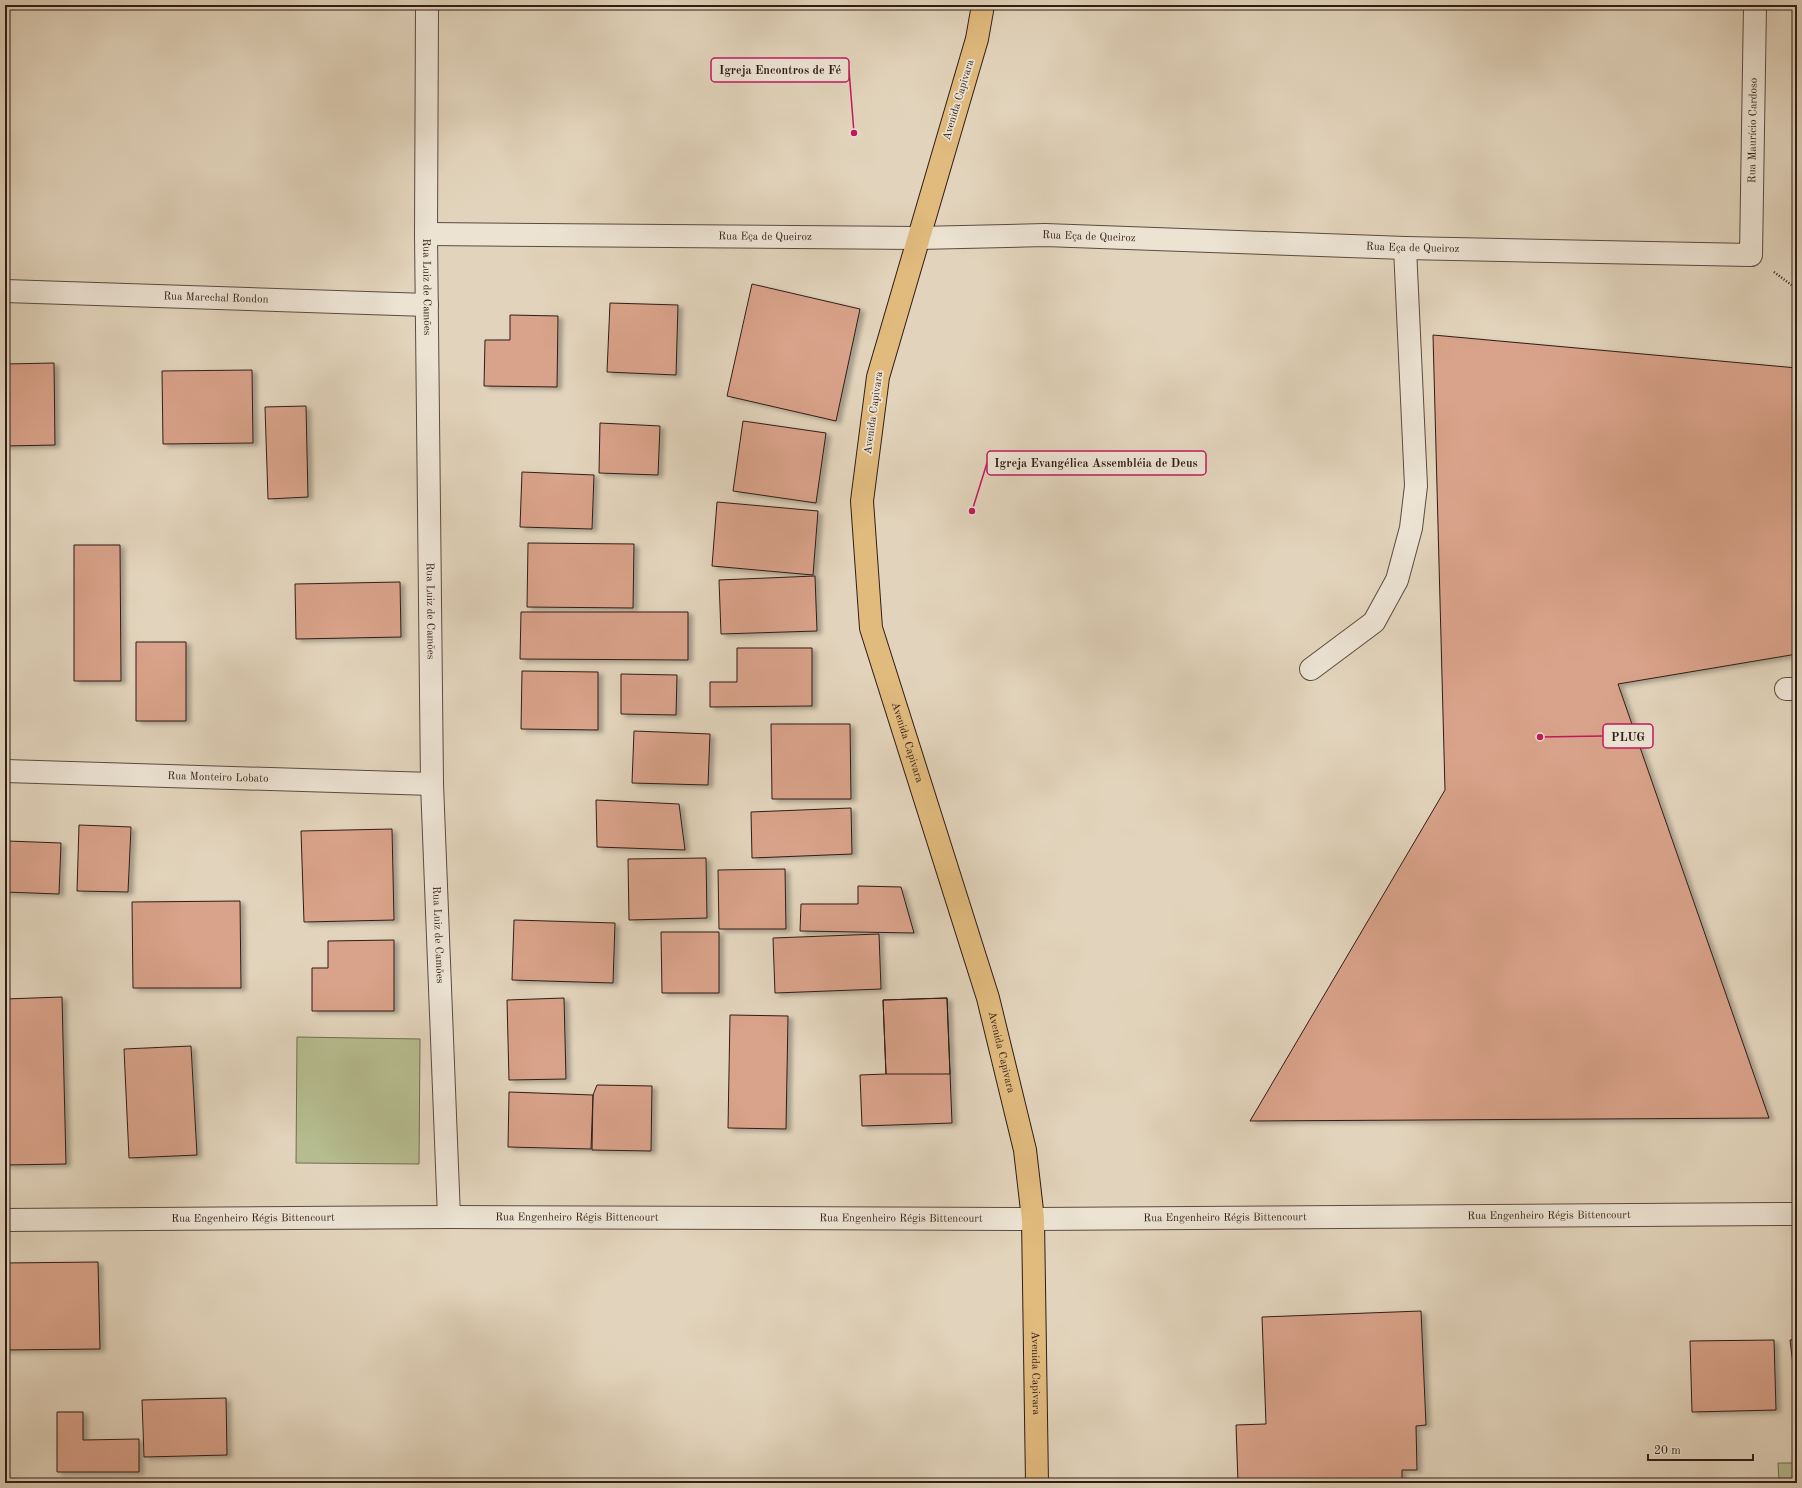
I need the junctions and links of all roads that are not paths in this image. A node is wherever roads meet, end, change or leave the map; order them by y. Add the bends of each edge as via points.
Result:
1 (426, 5) edge
2 (983, 5) edge
3 (1755, 5) edge
4 (426, 234) junction
5 (918, 238) junction
6 (1405, 248) junction
7 (1751, 256) joint
8 (5, 291) edge
9 (427, 305) junction
10 (1310, 669) dead end
11 (5, 771) edge
12 (432, 784) junction
13 (1797, 1214) edge
14 (449, 1217) junction
15 (1033, 1219) junction
16 (5, 1220) edge
17 (1037, 1483) edge

1 - 4 street, Rua Luiz de Camões
2 - 5 main road, Avenida Capivara via 977,39
3 - 7 street, Rua Maurício Cardoso
4 - 5 street, Rua Eça de Queiroz
4 - 9 street, Rua Luiz de Camões
5 - 6 street, Rua Eça de Queiroz via 1045,236
5 - 15 main road, Avenida Capivara via 878,377 862,501 871,628 988,998 1025,1150
6 - 7 street, Rua Eça de Queiroz
6 - 10 street via 1416,486 1411,528 1397,580 1374,622
8 - 9 street, Rua Marechal Rondon
9 - 12 street, Rua Luiz de Camões
11 - 12 street, Rua Monteiro Lobato
12 - 14 street, Rua Luiz de Camões
13 - 15 street, Rua Engenheiro Régis Bittencourt
14 - 15 street, Rua Engenheiro Régis Bittencourt
14 - 16 street, Rua Engenheiro Régis Bittencourt
15 - 17 main road, Avenida Capivara

